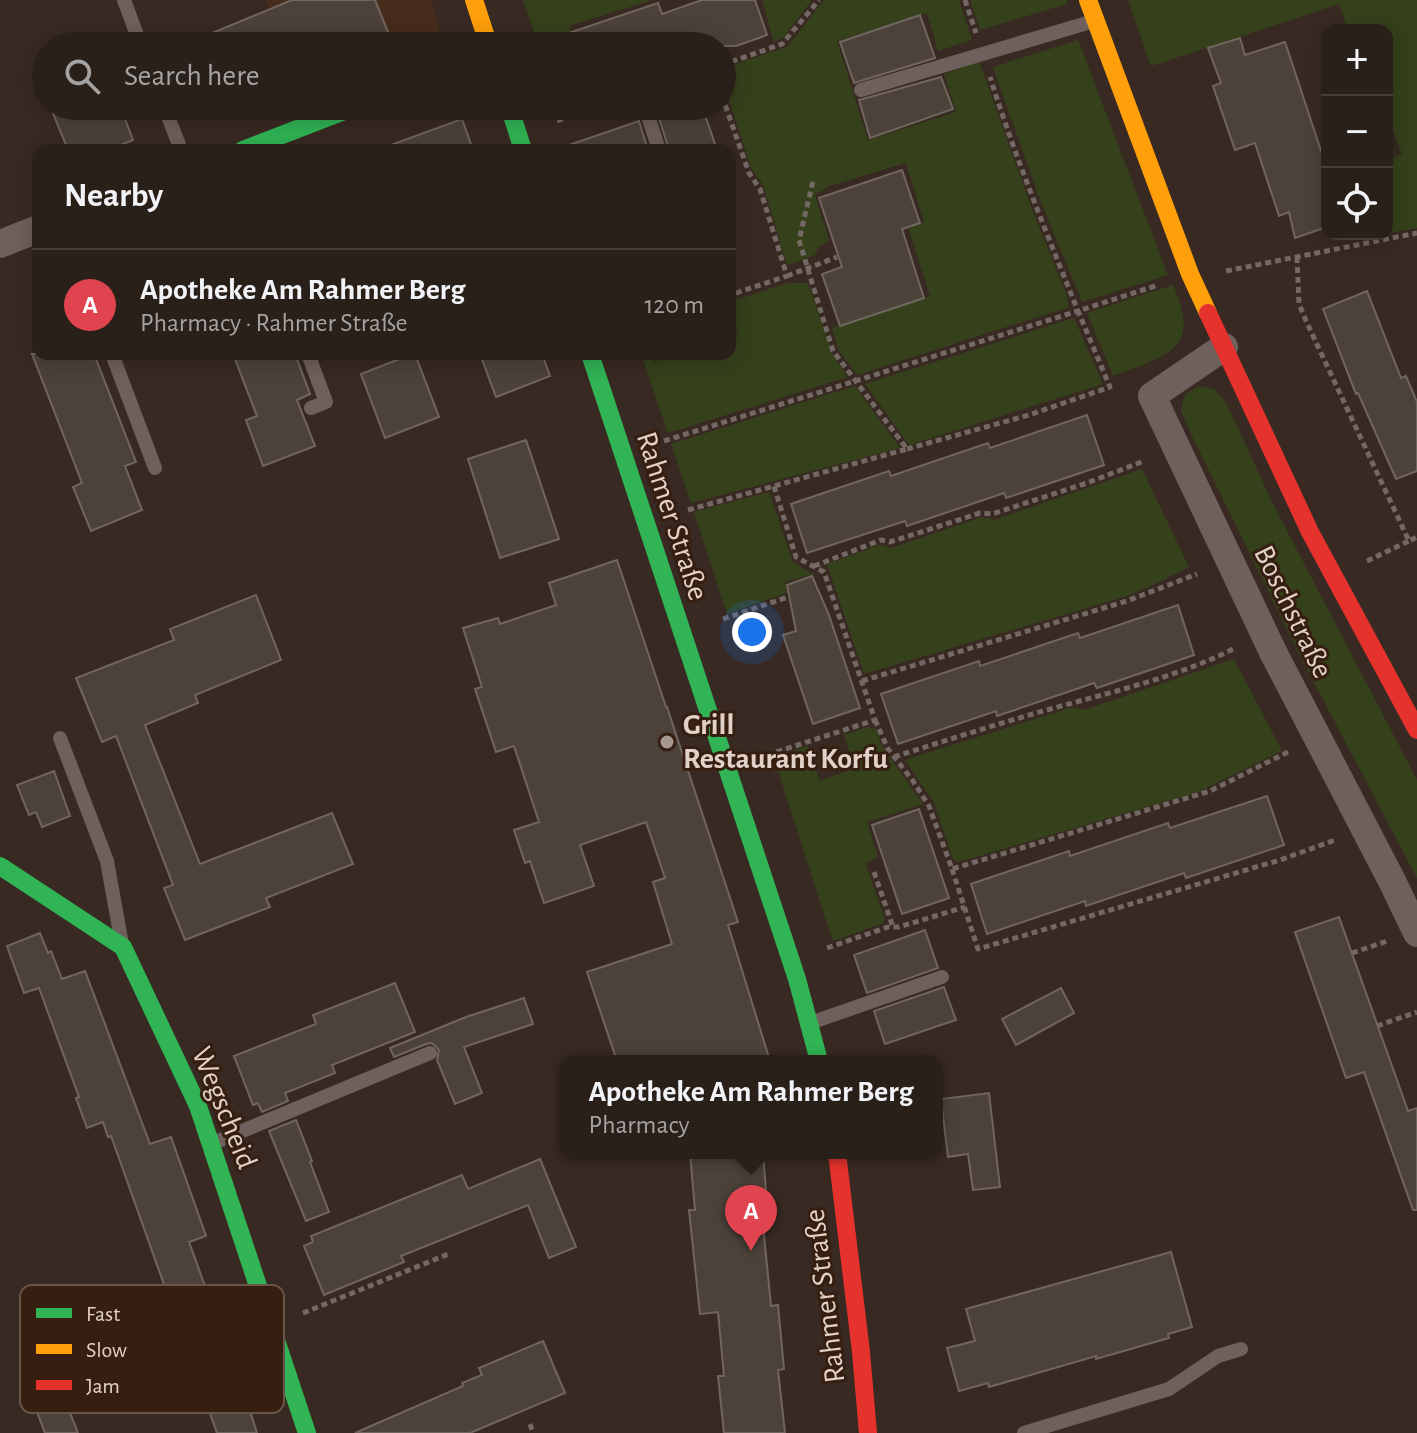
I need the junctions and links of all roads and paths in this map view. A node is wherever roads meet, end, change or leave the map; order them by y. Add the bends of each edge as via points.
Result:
1 (124, 0) edge
2 (474, 0) edge
3 (819, 0) edge
4 (965, 0) edge
5 (1088, 0) edge
6 (1095, 21) junction
7 (136, 32) edge
8 (484, 32) edge
9 (982, 55) junction
10 (736, 60) edge
11 (861, 90) dead end
12 (169, 120) edge
13 (321, 120) edge
14 (513, 120) edge
15 (560, 120) edge
16 (649, 120) edge
17 (730, 120) edge
18 (557, 121) dead end
19 (179, 144) edge
20 (259, 144) edge
21 (521, 144) edge
22 (657, 144) edge
23 (813, 181) dead end
24 (32, 231) edge
25 (1417, 233) edge
26 (0, 244) edge
27 (837, 257) dead end
28 (1297, 257) junction
29 (808, 268) junction
30 (1190, 274) junction
31 (787, 276) junction
32 (736, 293) edge
33 (1078, 311) junction
34 (1224, 347) junction
35 (114, 360) edge
36 (310, 360) edge
37 (592, 360) edge
38 (856, 381) junction
39 (311, 408) dead end
40 (664, 441) dead end
41 (907, 449) junction
42 (1144, 461) dead end
43 (155, 468) dead end
44 (774, 486) junction
45 (688, 510) dead end
46 (1417, 537) edge
47 (1409, 541) junction
48 (1377, 556) dead end
49 (813, 566) junction
50 (1197, 574) dead end
51 (788, 597) dead end
52 (723, 619) dead end
53 (1235, 648) dead end
54 (862, 681) junction
55 (875, 720) junction
56 (1417, 730) edge
57 (60, 738) dead end
58 (1288, 752) dead end
59 (767, 755) dead end
60 (894, 757) junction
61 (1335, 840) dead end
62 (0, 866) edge
63 (952, 869) junction
64 (874, 872) dead end
65 (965, 907) junction
66 (893, 927) junction
67 (1417, 933) edge
68 (1388, 940) dead end
69 (123, 947) junction
70 (827, 948) dead end
71 (1352, 953) dead end
72 (942, 977) dead end
73 (1417, 1012) edge
74 (809, 1023) junction
75 (1377, 1026) dead end
76 (430, 1053) dead end
77 (817, 1055) edge
78 (211, 1145) junction
79 (838, 1159) edge
80 (451, 1253) dead end
81 (258, 1285) edge
82 (284, 1321) edge
83 (1241, 1349) dead end
84 (284, 1363) edge
85 (530, 1424) dead end
86 (307, 1433) edge
87 (533, 1433) edge
88 (868, 1433) edge
89 (1024, 1433) edge

1 - 7 lane
2 - 8 street
3 - 10 path via 782,44
4 - 9 path
5 - 6 street, Boschstraße
6 - 9 lane
6 - 30 street, Boschstraße
9 - 11 lane
9 - 33 path
12 - 19 lane
13 - 20 street
14 - 21 street
15 - 18 path
16 - 22 lane
17 - 31 path via 760,189
23 - 29 path via 799,240
24 - 26 street
25 - 28 path
27 - 29 path
28 - 30 path
28 - 47 path via 1299,304
29 - 31 path
29 - 38 path via 833,351
30 - 33 path
30 - 34 street, Boschstraße
31 - 32 path
33 - 38 path
33 - 41 path via 1110,387
34 - 56 street, Boschstraße via 1310,532
34 - 67 street, Boschstraße via 1152,396 1273,652
35 - 43 lane
36 - 39 lane via 326,402
37 - 74 street, Rahmer Straße
38 - 40 path
38 - 41 path
41 - 44 path
42 - 49 path via 992,514 881,540
44 - 45 path
44 - 49 path via 796,557
46 - 47 path
47 - 48 path
49 - 54 path via 824,572
50 - 54 path via 1127,601
51 - 52 path
53 - 60 path via 1170,675
54 - 55 path
55 - 59 path
55 - 60 path
57 - 69 lane via 107,861
58 - 63 path via 1210,791
60 - 63 path via 929,806
61 - 65 path via 978,949
62 - 69 street
63 - 65 path
64 - 66 path
65 - 66 path
66 - 70 path
68 - 71 path
69 - 78 street, Wegscheid
72 - 74 lane
73 - 75 path
74 - 77 street, Rahmer Straße
76 - 78 lane
78 - 81 street, Wegscheid
79 - 88 street, Rahmer Straße
80 - 82 path
83 - 89 lane via 1218,1356 1169,1389
84 - 86 street, Wegscheid
85 - 87 path

